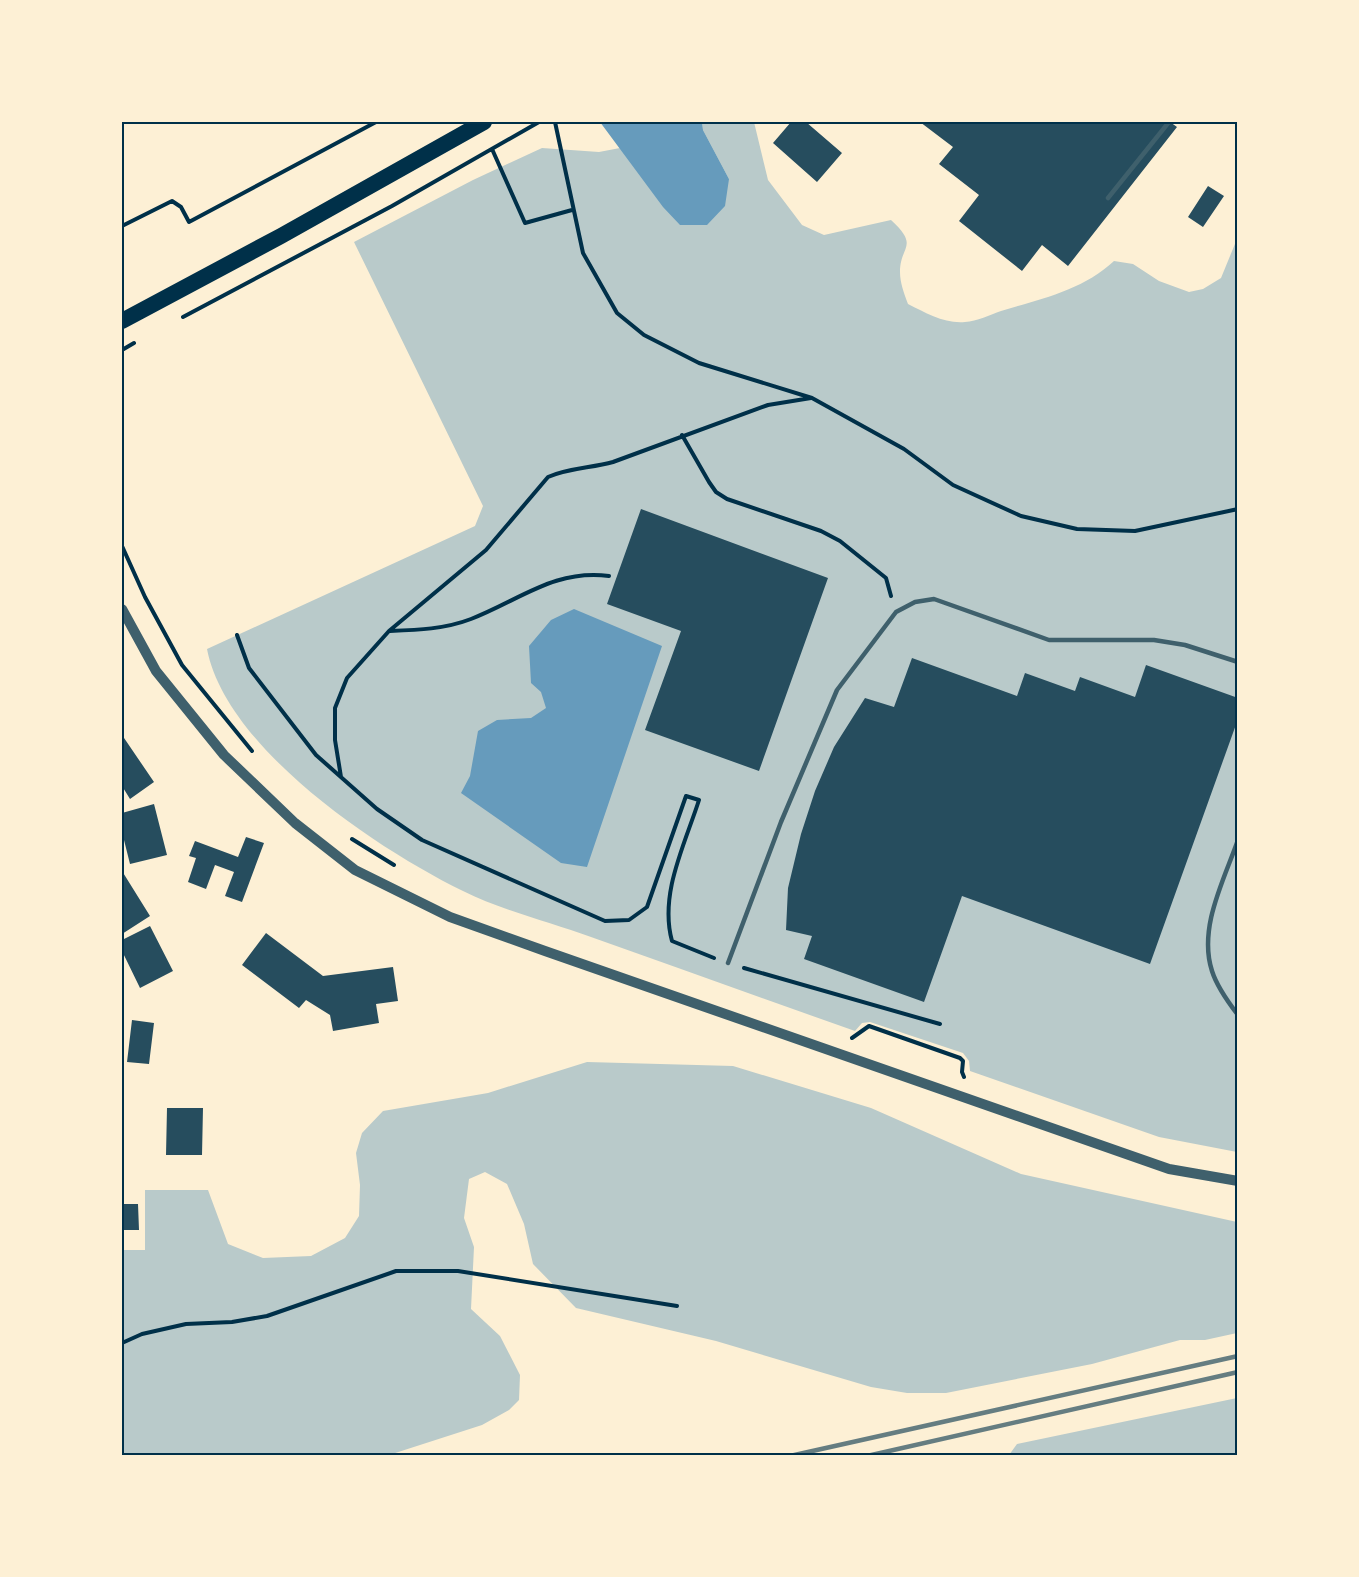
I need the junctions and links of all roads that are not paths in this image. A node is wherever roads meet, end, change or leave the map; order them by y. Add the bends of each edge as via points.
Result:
1 (484, 122) edge
2 (1169, 122) edge
3 (1108, 198) dead end
4 (122, 321) edge
5 (122, 609) edge
6 (1238, 662) edge
7 (1238, 840) edge
8 (728, 963) road end
9 (1238, 1016) edge
10 (1238, 1181) edge

1 - 4 highway
2 - 3 lane
5 - 10 street via 156,671 224,755 296,823 355,870 450,917 545,951 1169,1169
6 - 8 lane via 1185,645 1154,640 1049,640 934,599 915,602 896,612 837,690 781,822
7 - 9 lane via 1209,924 1208,946 1212,971

